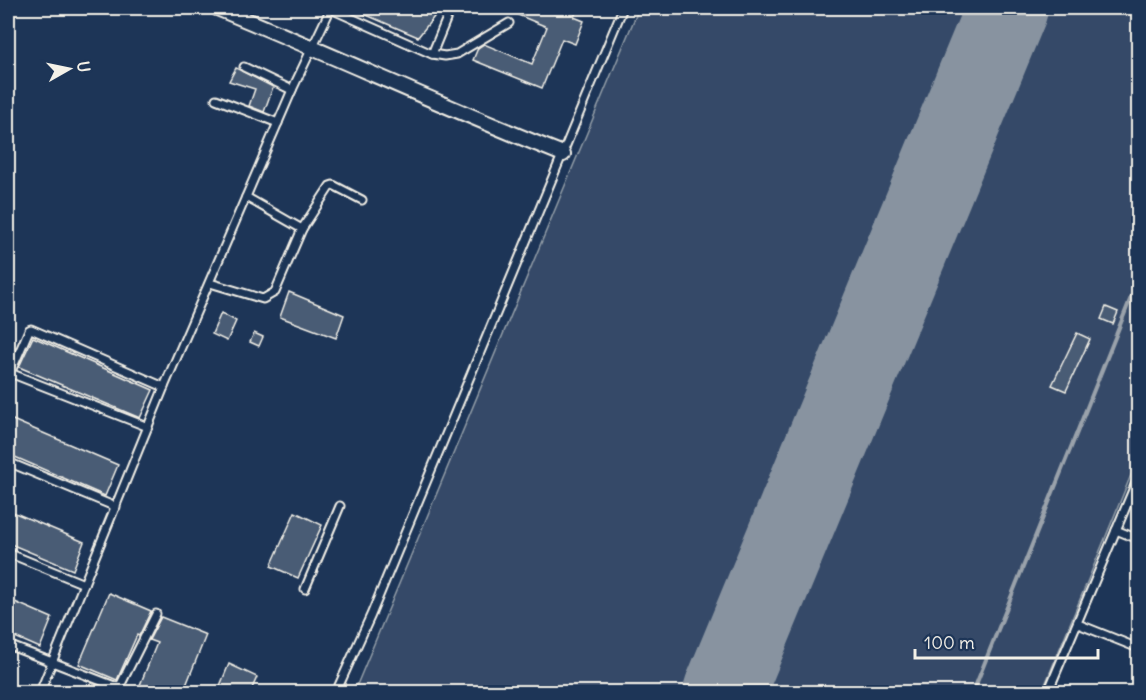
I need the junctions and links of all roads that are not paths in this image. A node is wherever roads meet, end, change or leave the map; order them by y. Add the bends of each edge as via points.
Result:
1 (217, 8) edge
2 (331, 8) edge
3 (449, 8) edge
4 (623, 8) edge
5 (509, 23) dead end
6 (312, 46) junction
7 (432, 54) junction
8 (244, 67) dead end
9 (292, 90) junction
10 (216, 99) dead end
11 (278, 123) junction
12 (563, 154) junction
13 (246, 197) junction
14 (362, 200) dead end
15 (302, 229) junction
16 (210, 283) junction
17 (9, 375) edge
18 (164, 387) junction
19 (148, 428) junction
20 (8, 462) edge
21 (1138, 478) edge
22 (340, 506) dead end
23 (116, 507) junction
24 (1116, 530) junction
25 (1138, 539) edge
26 (8, 553) edge
27 (84, 584) junction
28 (305, 589) dead end
29 (156, 614) dead end
30 (1077, 624) junction
31 (8, 645) edge
32 (1138, 648) edge
33 (53, 662) junction
34 (119, 688) junction
35 (40, 693) edge
36 (130, 693) edge
37 (336, 693) edge
38 (1048, 693) edge

1 - 6 street
2 - 6 lane
2 - 7 lane
3 - 7 lane
4 - 12 lane
5 - 7 lane via 457,54
6 - 9 lane
6 - 12 street
8 - 9 lane
9 - 11 lane
10 - 11 lane
11 - 13 lane
12 - 37 lane
13 - 15 lane
13 - 16 lane
14 - 15 lane via 330,186
15 - 16 lane via 275,292 262,298
16 - 18 lane
17 - 18 lane via 31,329
17 - 19 lane
18 - 19 lane
19 - 23 lane
20 - 23 lane
21 - 24 lane
22 - 28 lane
23 - 27 lane
24 - 25 lane
24 - 30 lane
26 - 27 lane
27 - 33 lane
29 - 34 lane
30 - 32 lane
30 - 38 lane
31 - 33 lane
33 - 34 lane
33 - 35 lane
34 - 36 lane

